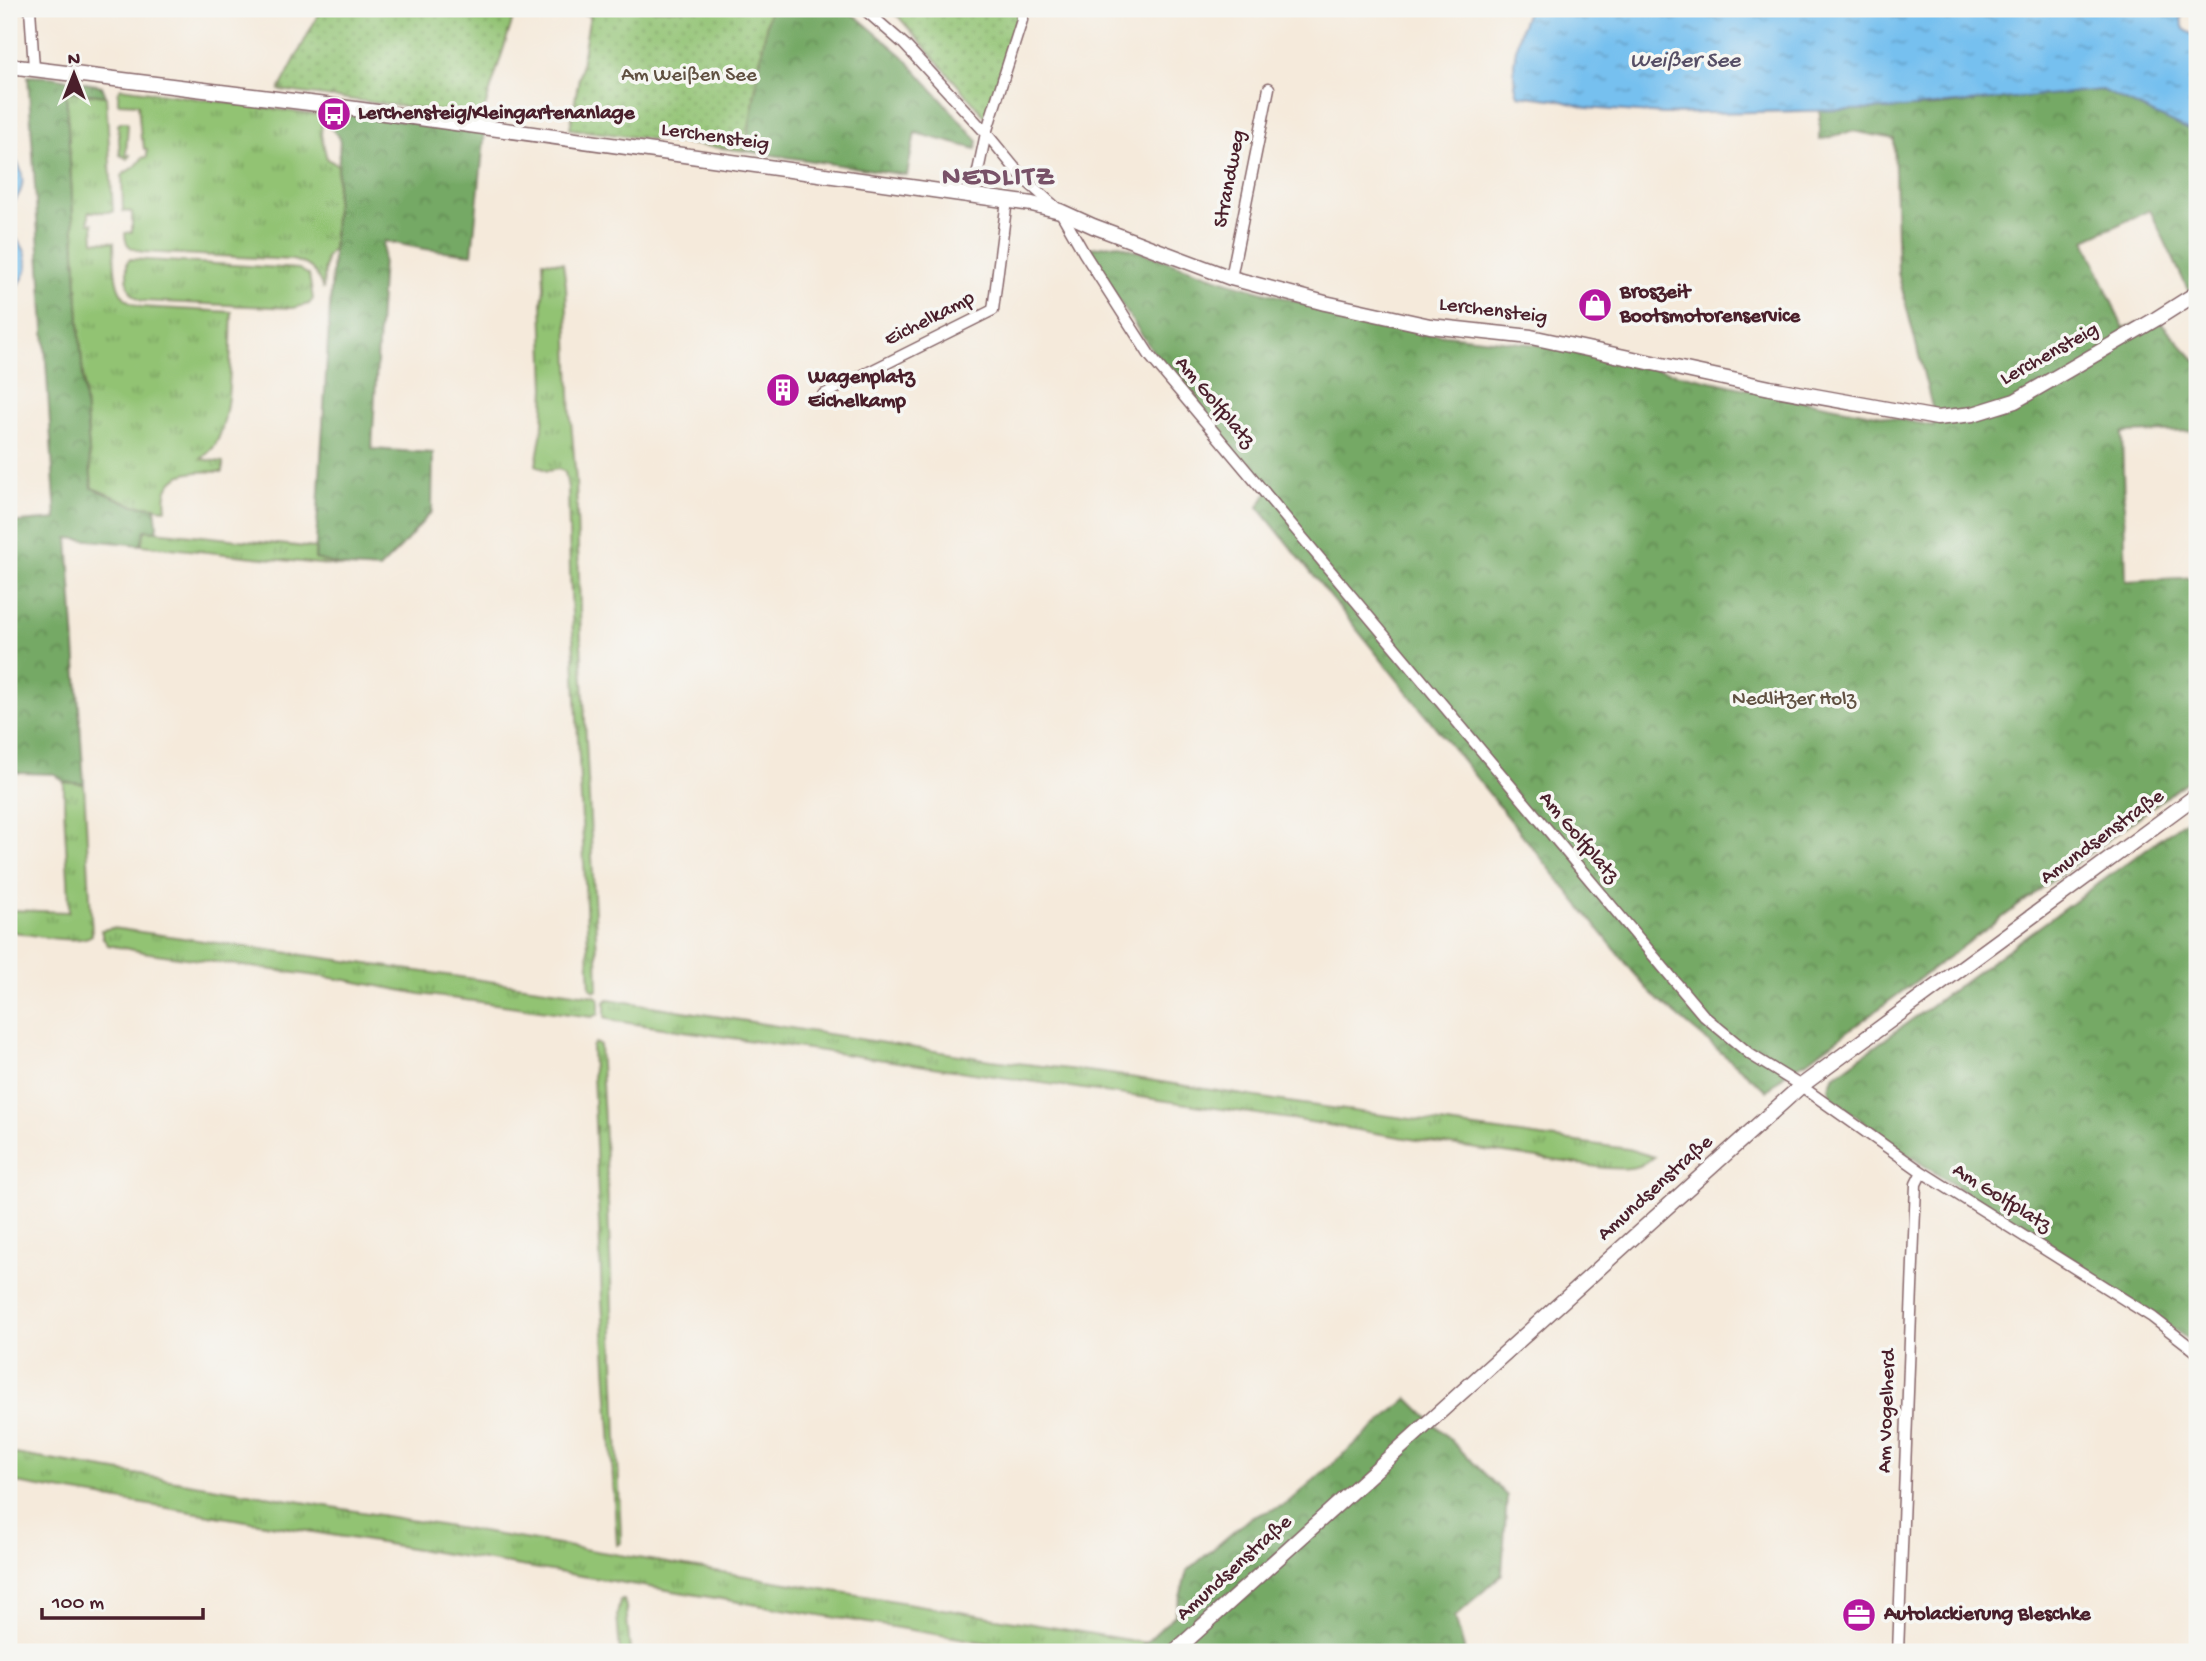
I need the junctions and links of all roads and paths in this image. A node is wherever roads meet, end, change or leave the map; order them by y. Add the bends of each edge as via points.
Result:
1 (30, 9) edge
2 (864, 9) edge
3 (1022, 9) edge
4 (9, 66) edge
5 (34, 68) junction
6 (1269, 88) dead end
7 (986, 133) junction
8 (973, 195) junction
9 (1007, 200) junction
10 (1060, 211) junction
11 (1231, 278) junction
12 (2197, 293) edge
13 (823, 396) dead end
14 (2197, 795) edge
15 (1801, 1086) junction
16 (1922, 1172) junction
17 (2197, 1352) edge
18 (1174, 1652) edge
19 (1898, 1652) edge

1 - 5 street
2 - 7 street, Am Golfplatz via 904,44
3 - 7 street
4 - 5 street, Lerchensteig
5 - 8 street, Lerchensteig
6 - 11 street, Strandweg
7 - 8 street
7 - 10 street, Am Golfplatz via 1023,178
8 - 9 street, Lerchensteig
9 - 10 street, Lerchensteig
9 - 13 street, Eichelkamp via 993,310
10 - 11 street, Lerchensteig
10 - 15 street, Am Golfplatz via 1150,356 1695,1006 1751,1055
11 - 12 street, Lerchensteig via 1430,326 1531,337 1937,418 1973,414 2015,401
14 - 15 street, Amundsenstraße
15 - 16 street, Am Golfplatz
15 - 18 street, Amundsenstraße
16 - 17 street, Am Golfplatz via 2152,1317
16 - 19 street, Am Vogelherd via 1916,1184

